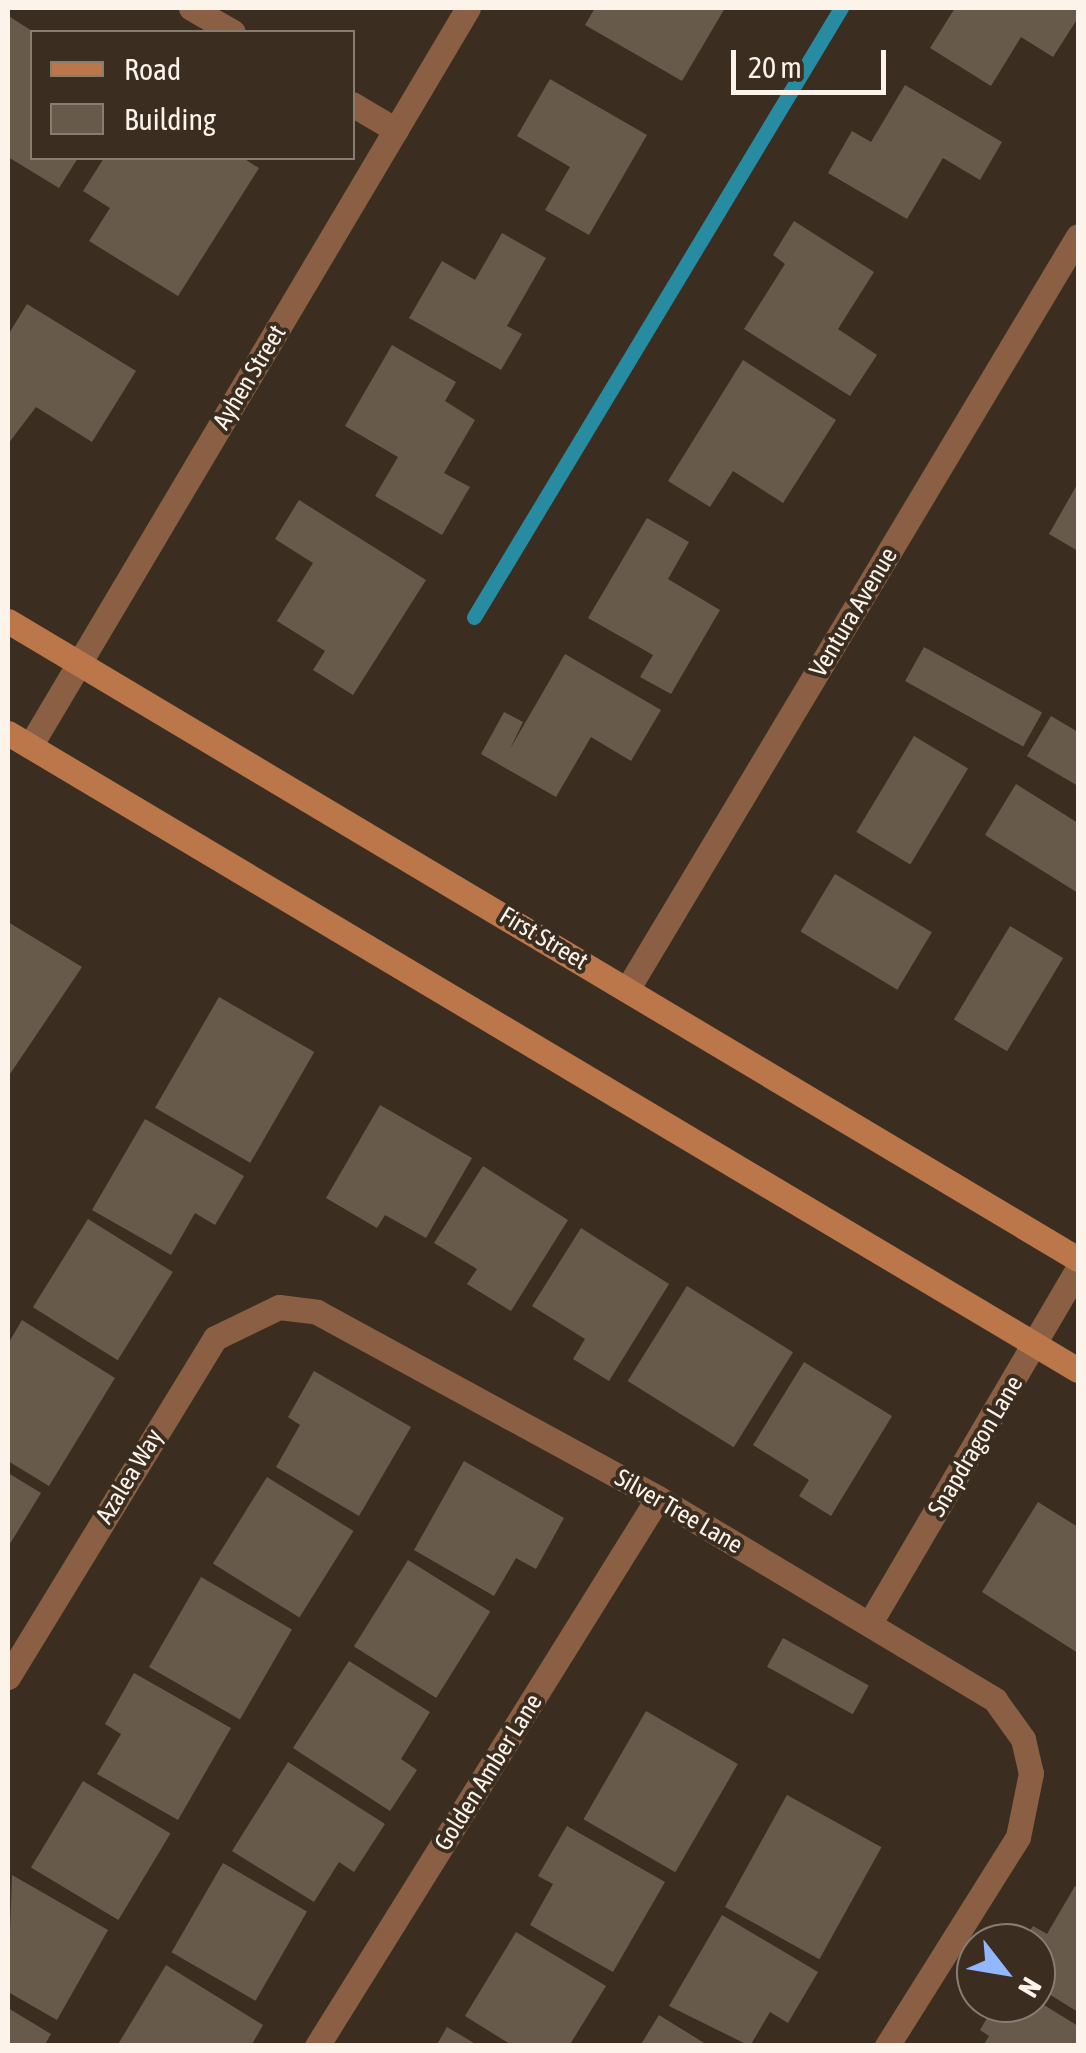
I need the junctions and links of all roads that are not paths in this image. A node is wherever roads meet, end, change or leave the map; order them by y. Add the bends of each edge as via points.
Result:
1 (191, 8) edge
2 (468, 8) edge
3 (230, 30) edge
4 (355, 106) edge
5 (396, 130) junction
6 (1075, 251) edge
7 (8, 621) edge
8 (78, 663) junction
9 (19, 739) edge
10 (628, 988) junction
11 (1078, 1259) edge
12 (1078, 1269) edge
13 (279, 1307) joint
14 (1035, 1344) junction
15 (1078, 1370) edge
16 (658, 1498) junction
17 (870, 1623) junction
18 (8, 1677) edge
19 (318, 2046) edge
20 (887, 2046) edge

1 - 3 street
2 - 5 street, Ayhen Street
4 - 5 street
5 - 8 street, Ayhen Street
6 - 10 street, Ventura Avenue
7 - 8 main road, First Street
8 - 9 street, Ayhen Street
8 - 10 main road, First Street
9 - 14 main road
10 - 11 main road, First Street
12 - 14 street, Snapdragon Lane
13 - 16 street, Silver Tree Lane via 339,1322
13 - 18 street, Azalea Way via 244,1317 201,1356
14 - 15 main road
14 - 17 street, Snapdragon Lane
16 - 17 street, Silver Tree Lane
16 - 19 street, Golden Amber Lane
17 - 20 street, Silver Tree Lane via 994,1700 1023,1739 1030,1774 1018,1837

